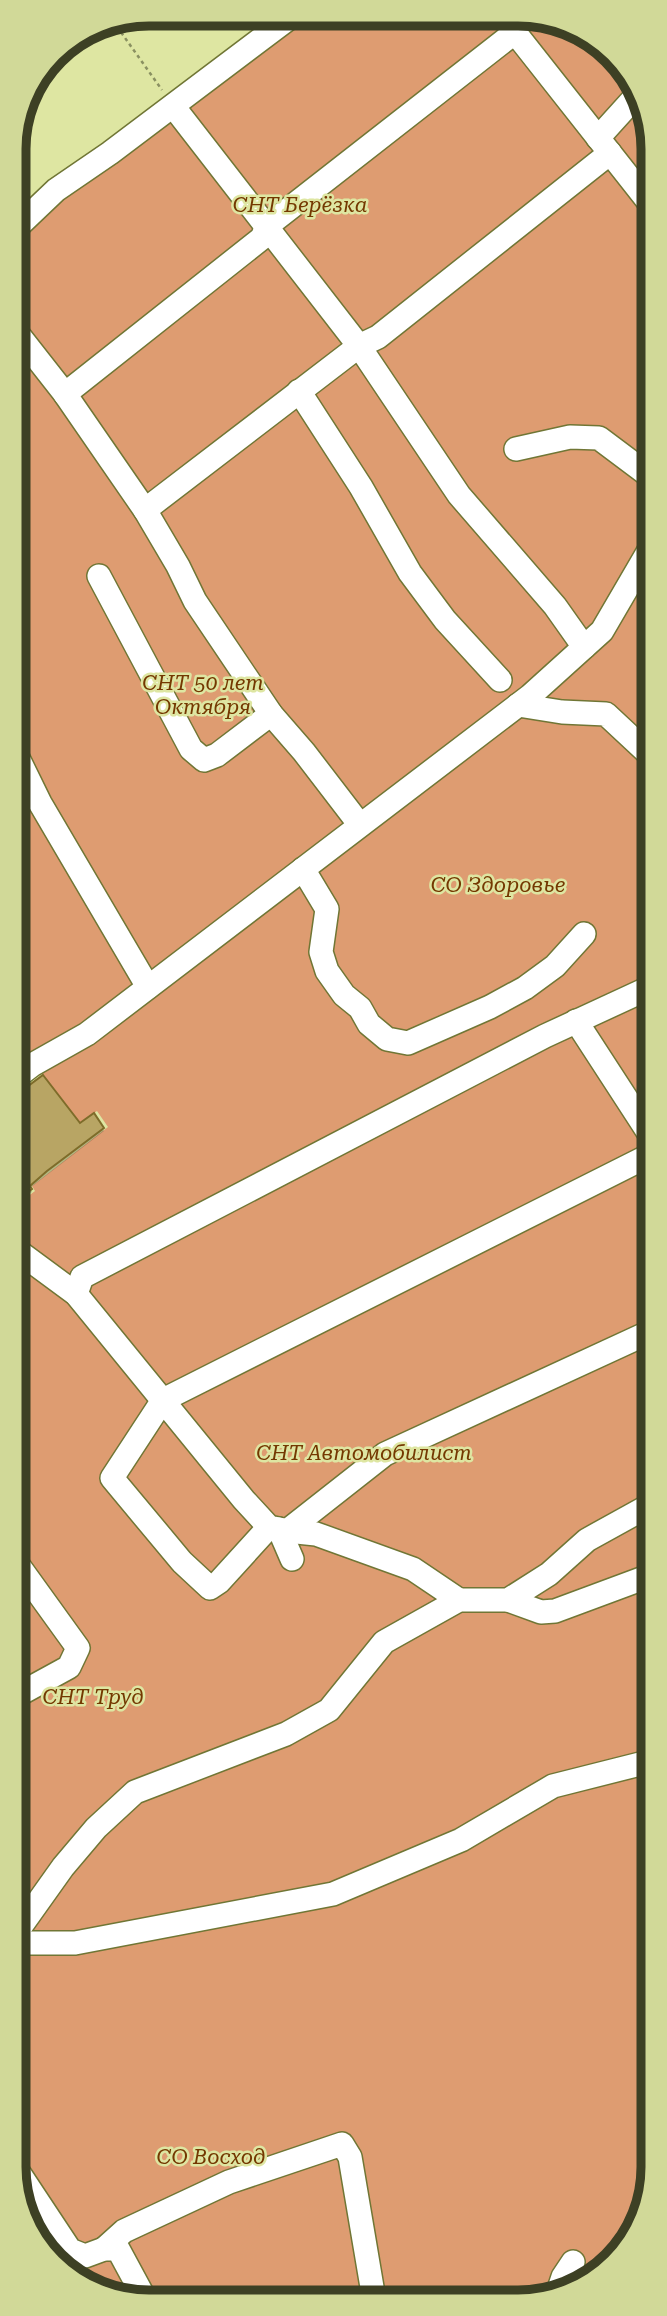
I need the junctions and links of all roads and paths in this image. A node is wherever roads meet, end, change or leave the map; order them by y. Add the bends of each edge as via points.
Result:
1 (507, 26) edge
2 (509, 26) edge
3 (278, 27) edge
4 (120, 30) edge
5 (631, 103) edge
6 (173, 106) junction
7 (604, 146) junction
8 (641, 192) edge
9 (27, 218) edge
10 (267, 226) junction
11 (27, 344) edge
12 (359, 346) junction
13 (299, 391) junction
14 (65, 394) junction
15 (516, 449) dead end
16 (641, 469) edge
17 (145, 510) junction
18 (641, 564) edge
19 (99, 576) dead end
20 (584, 647) junction
21 (500, 680) dead end
22 (518, 705) junction
23 (271, 714) junction
24 (641, 746) edge
25 (27, 776) edge
26 (360, 825) junction
27 (303, 869) junction
28 (584, 934) dead end
29 (148, 987) junction
30 (641, 992) edge
31 (576, 1021) junction
32 (27, 1069) edge
33 (641, 1120) edge
34 (641, 1160) edge
35 (26, 1258) edge
36 (76, 1294) junction
37 (640, 1336) edge
38 (163, 1400) junction
39 (640, 1510) edge
40 (278, 1529) junction
41 (292, 1559) dead end
42 (26, 1576) edge
43 (640, 1579) edge
44 (458, 1600) junction
45 (508, 1600) junction
46 (26, 1690) edge
47 (640, 1764) edge
48 (26, 1919) edge
49 (26, 1943) edge
50 (28, 2188) edge
51 (104, 2249) junction
52 (573, 2262) dead end
53 (561, 2281) edge
54 (140, 2289) edge
55 (372, 2290) edge

1 - 10 street
2 - 7 street
3 - 6 street
4 - 6 path
5 - 7 street
6 - 9 street via 56,190
6 - 10 street
7 - 8 street
7 - 12 street via 378,337
10 - 12 street
10 - 14 street via 262,239
11 - 14 street
12 - 13 street
12 - 20 street via 459,495 555,606
13 - 17 street
13 - 21 street via 410,573
14 - 17 street
15 - 16 street via 570,437 599,438
17 - 23 street via 195,601
18 - 20 street via 601,631
19 - 23 street via 191,749 204,760
20 - 22 street
22 - 24 street via 606,714
22 - 26 street
23 - 26 street
25 - 29 street
26 - 27 street
27 - 28 street via 327,909 321,952 327,971 369,1024 387,1039 408,1042 490,1007 555,966
27 - 29 street
29 - 32 street via 87,1034
30 - 31 street
31 - 33 street
31 - 36 street via 82,1277
34 - 38 street
35 - 36 street
36 - 38 street
37 - 40 street via 385,1454
38 - 40 street via 244,1500
38 - 40 street via 112,1478 182,1562 210,1588
39 - 45 street via 587,1540 549,1574
40 - 41 street
40 - 44 street via 316,1534 412,1569
42 - 46 street via 78,1648 69,1667
43 - 45 street via 555,1611 541,1612
44 - 45 street
44 - 48 street via 384,1642 329,1710 286,1734 135,1792 96,1828
47 - 49 street via 553,1786 461,1840 333,1894 75,1943
50 - 51 street via 70,2250 85,2256
51 - 54 street via 118,2249
51 - 55 street via 124,2231 229,2182 342,2144 349,2157
52 - 53 street

